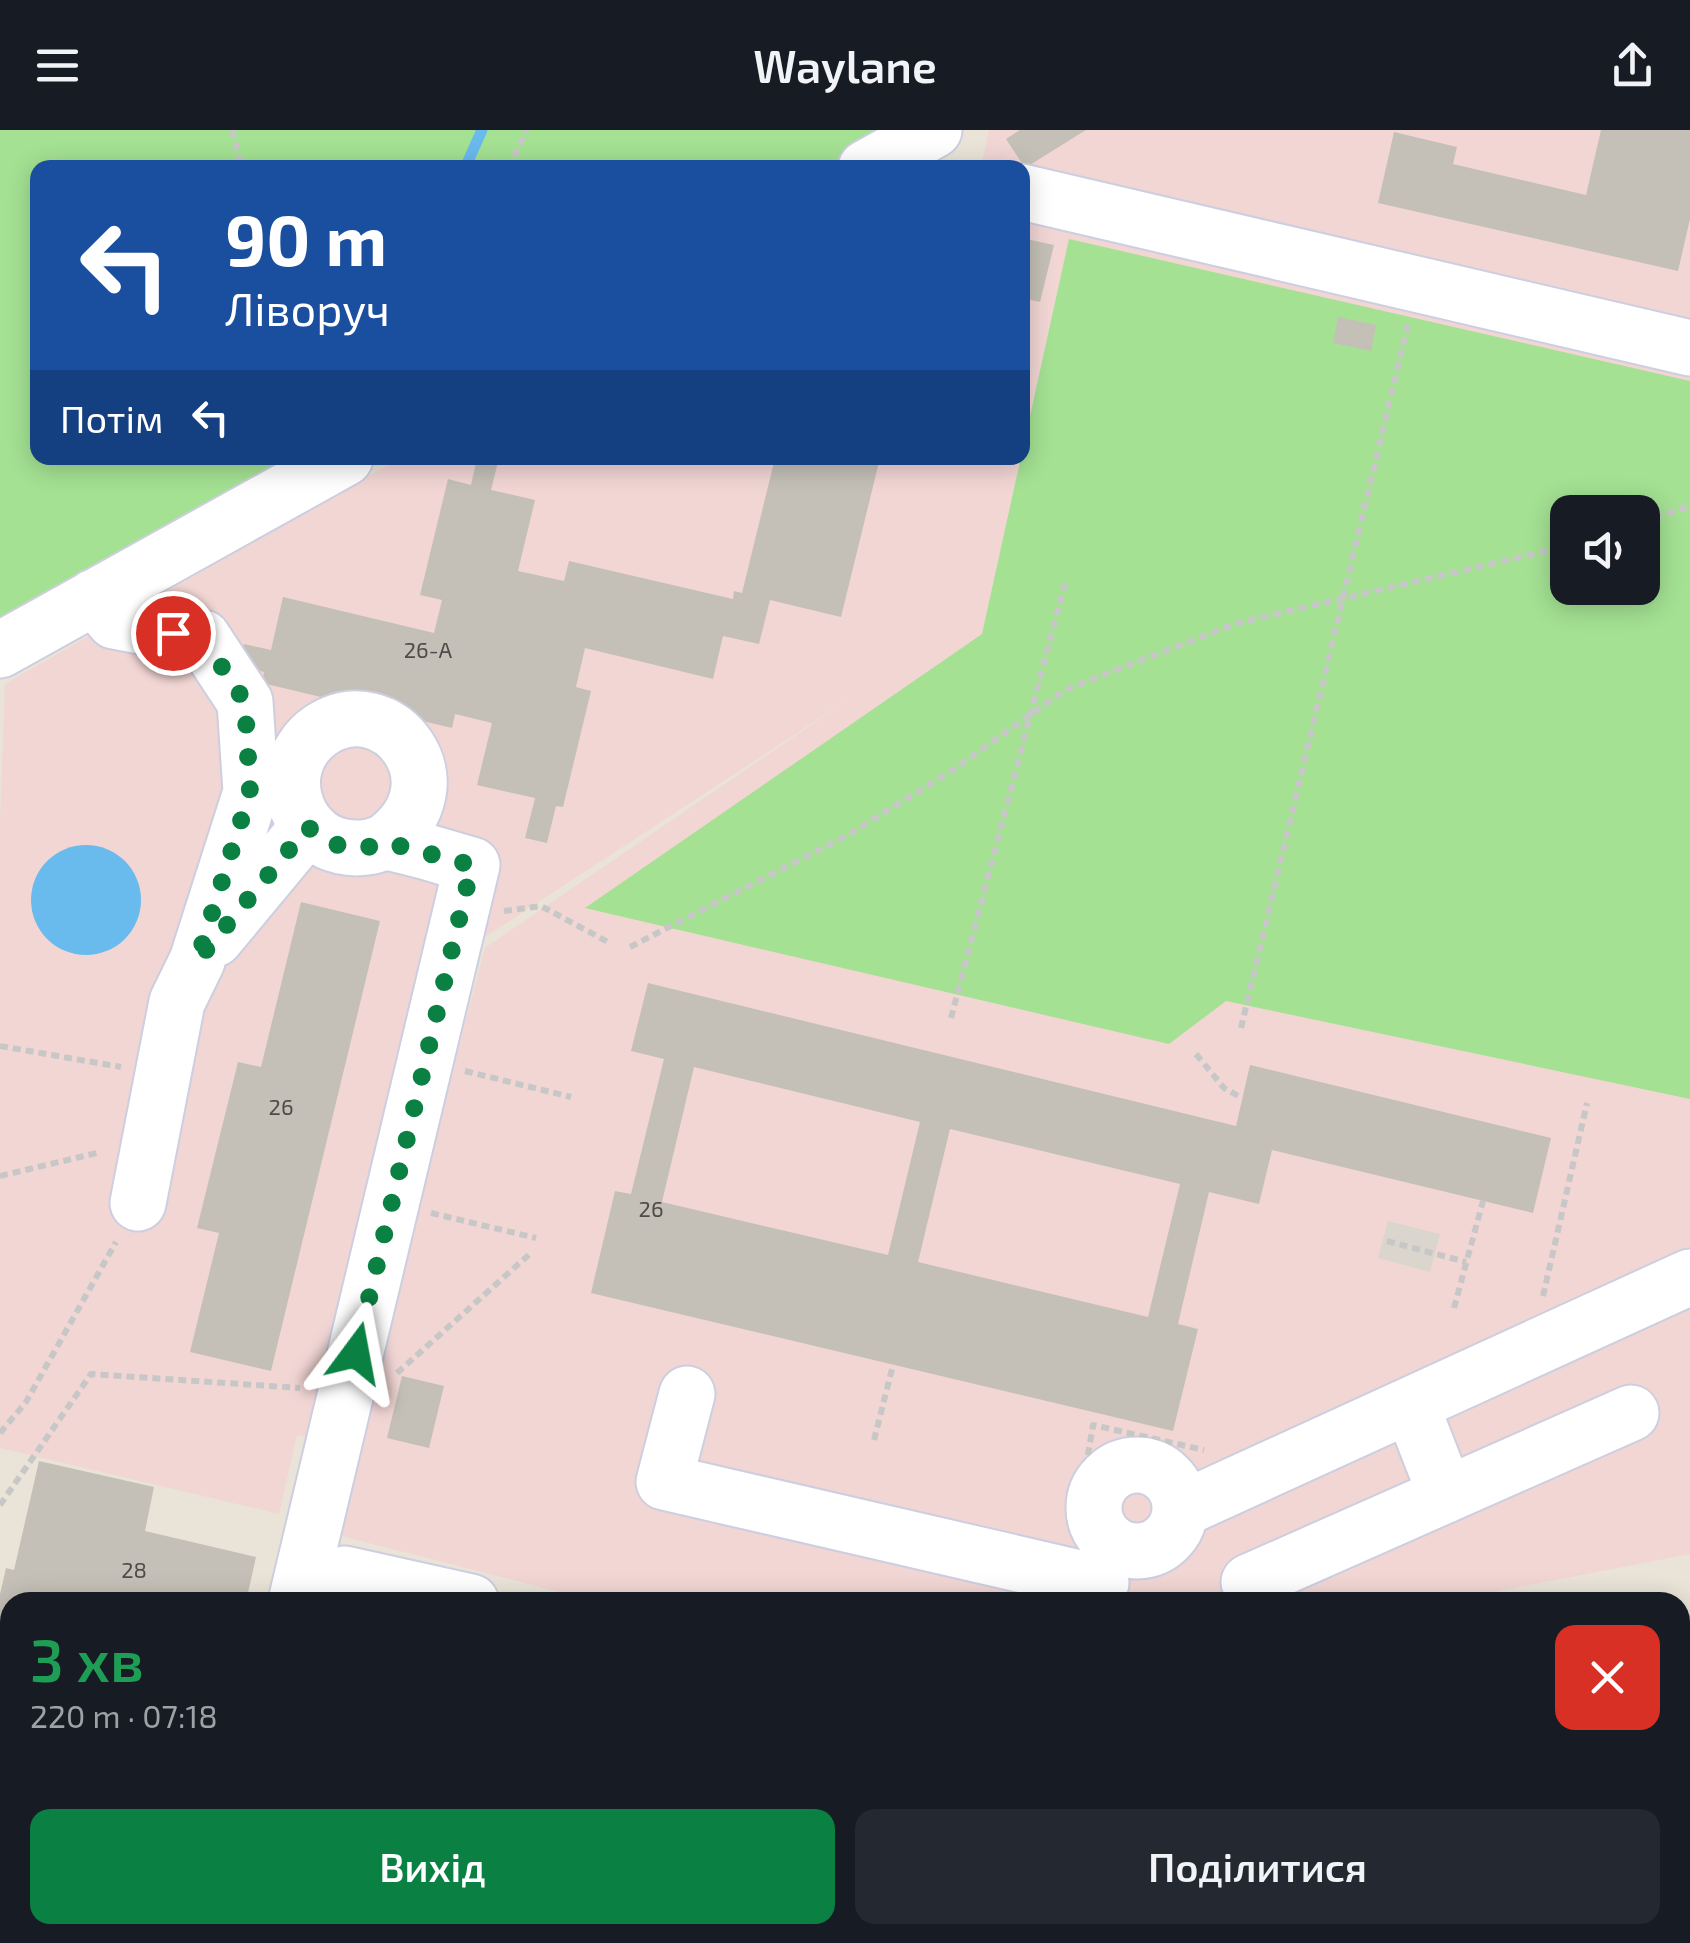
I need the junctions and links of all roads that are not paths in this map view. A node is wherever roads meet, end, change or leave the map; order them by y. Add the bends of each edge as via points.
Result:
1 (934, 130) edge
2 (880, 160) edge
3 (1030, 194) edge
4 (1690, 348) edge
5 (332, 465) edge
6 (94, 597) junction
7 (0, 650) edge
8 (308, 827) junction
9 (385, 842) junction
10 (197, 961) junction
11 (138, 1203) road end
12 (1690, 1276) edge
13 (687, 1394) dead end
14 (1411, 1405) junction
15 (1631, 1413) dead end
16 (1446, 1495) junction
17 (1180, 1510) junction
18 (1095, 1578) edge
19 (1249, 1582) dead end
20 (298, 1592) edge
21 (340, 1592) edge
22 (433, 1592) edge

1 - 2 street
3 - 4 street
5 - 6 street
6 - 7 street
6 - 10 street via 114,621 203,638 245,702 250,792
8 - 9 street via 346,848
8 - 9 street via 292,786 302,749 328,726 372,722 407,745 420,776 414,811
8 - 10 street
9 - 20 street via 472,865
10 - 11 street via 177,1002
12 - 14 street
13 - 18 street via 664,1482
14 - 16 street
14 - 17 street
15 - 16 street
16 - 19 street
17 - 18 street via 1169,1538
17 - 18 street via 1176,1490 1155,1469 1116,1470 1096,1492 1093,1507 1106,1539
21 - 22 street via 345,1574

